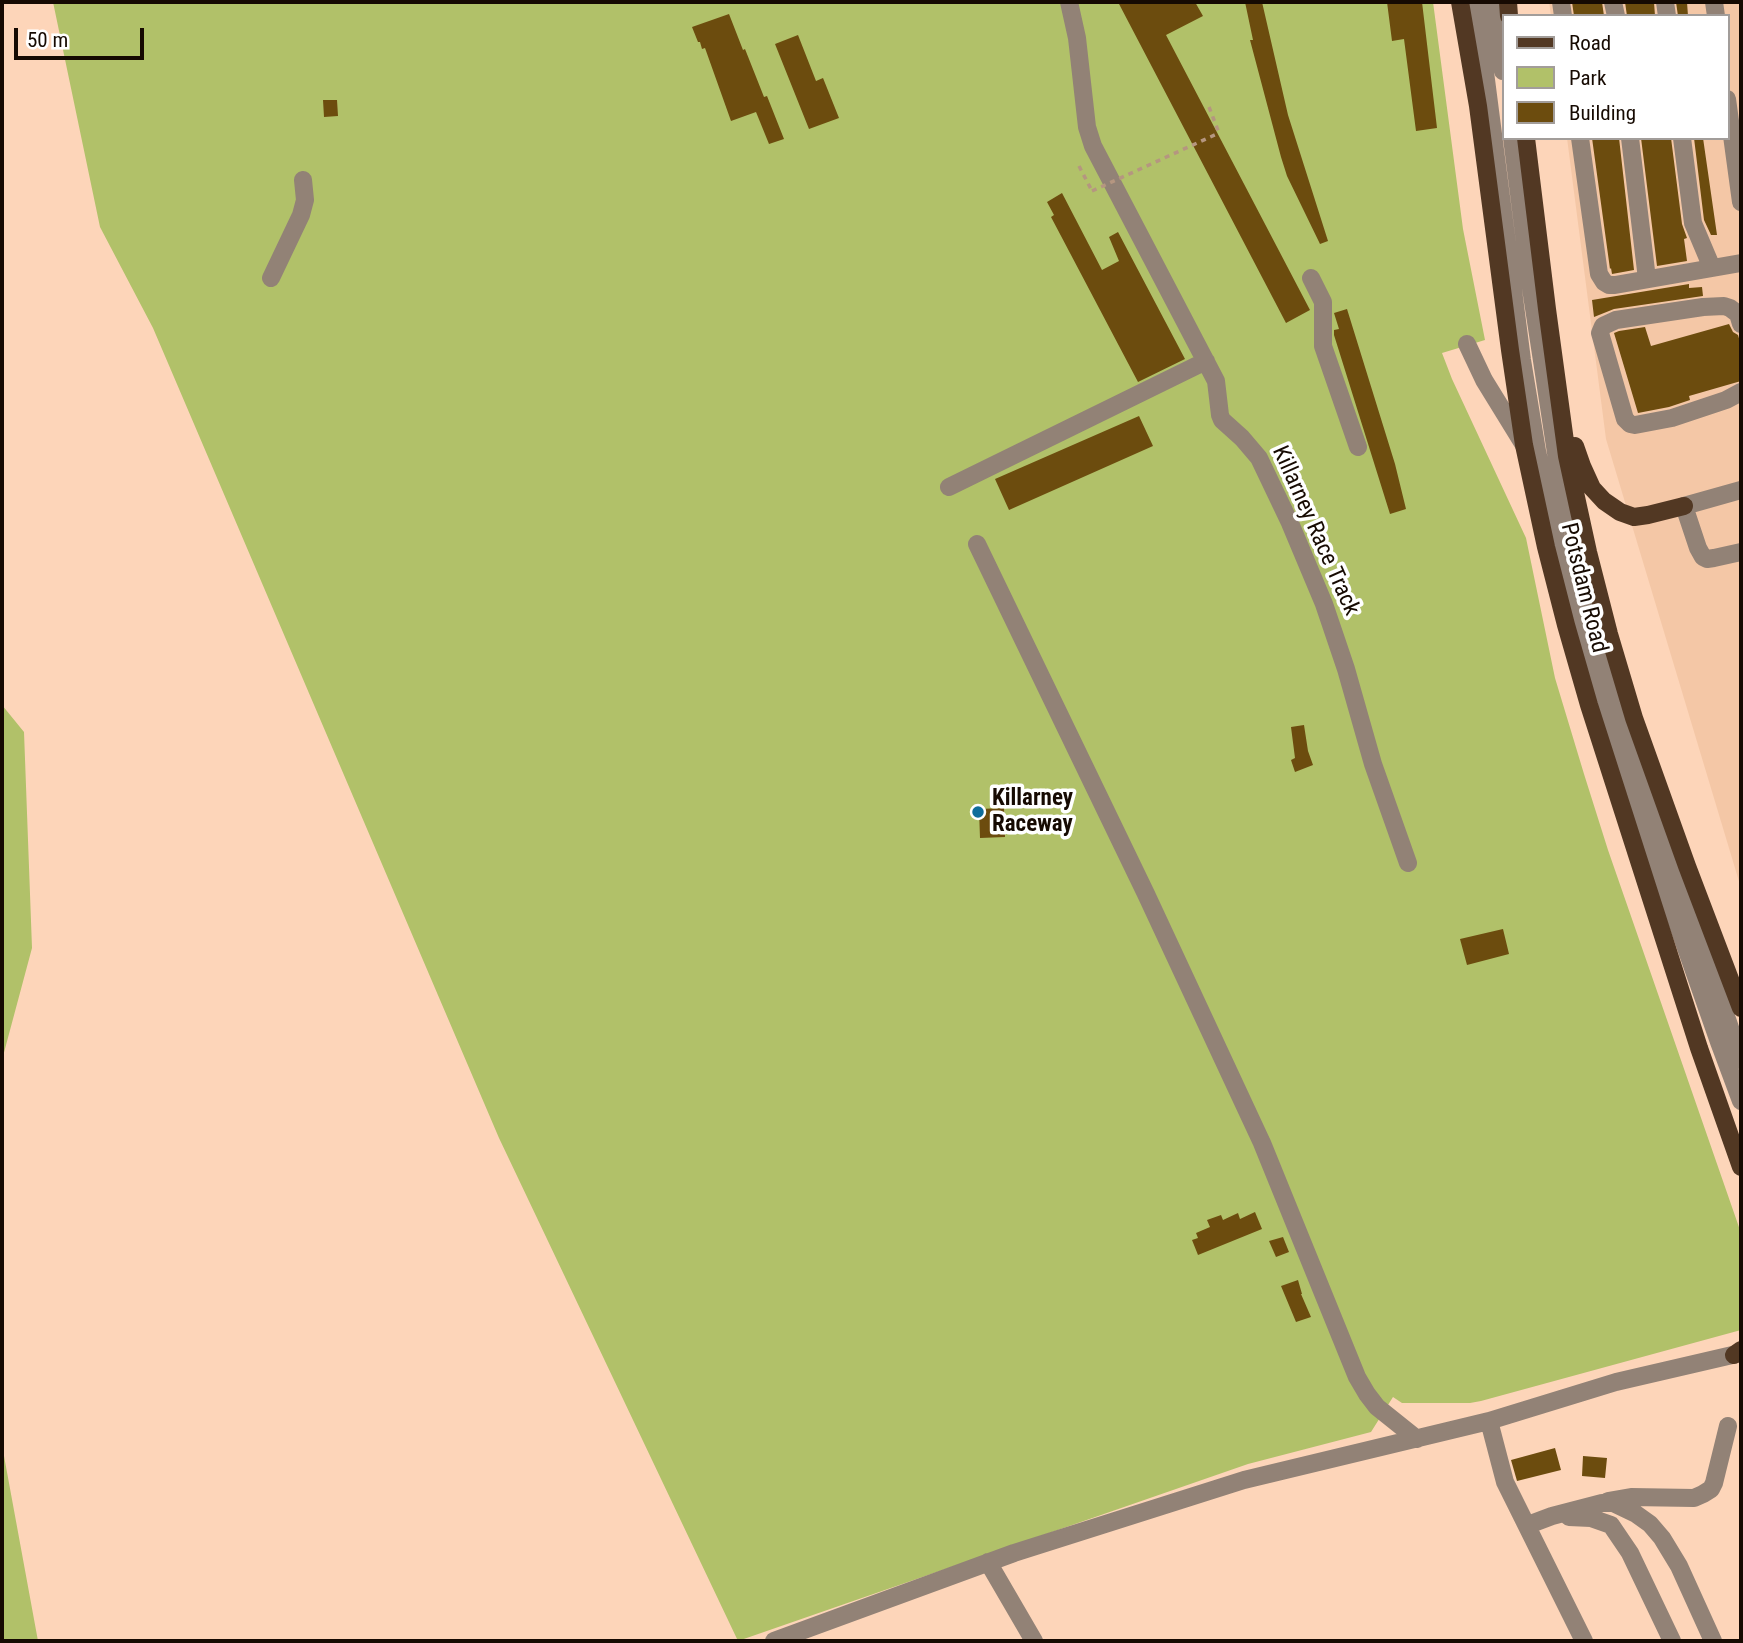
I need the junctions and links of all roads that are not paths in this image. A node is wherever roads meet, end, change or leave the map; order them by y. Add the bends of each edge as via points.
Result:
1 (1069, 2) edge
2 (1460, 2) edge
3 (1476, 2) edge
4 (1494, 2) edge
5 (1502, 63) edge
6 (1729, 114) edge
7 (1512, 140) edge
8 (1525, 140) edge
9 (1580, 140) edge
10 (1630, 140) edge
11 (1682, 140) edge
12 (303, 180) dead end
13 (1741, 202) edge
14 (1741, 263) edge
15 (1712, 268) junction
16 (271, 278) dead end
17 (1311, 278) dead end
18 (1647, 279) junction
19 (1741, 324) edge
20 (1467, 344) dead end
21 (1206, 361) junction
22 (1558, 392) junction
23 (1741, 392) edge
24 (1524, 445) junction
25 (1358, 447) dead end
26 (949, 487) dead end
27 (1741, 490) edge
28 (1685, 506) junction
29 (978, 544) dead end
30 (1741, 552) edge
31 (1408, 863) dead end
32 (1741, 1008) edge
33 (1741, 1060) edge
34 (1737, 1078) edge
35 (1713, 1086) junction
36 (1741, 1101) edge
37 (1741, 1167) edge
38 (1739, 1353) edge
39 (1489, 1421) junction
40 (1728, 1426) dead end
41 (1417, 1439) junction
42 (1602, 1503) junction
43 (1552, 1516) junction
44 (1528, 1525) junction
45 (988, 1562) junction
46 (774, 1641) edge
47 (1034, 1641) edge
48 (1584, 1641) edge
49 (1672, 1641) edge
50 (1713, 1641) edge

1 - 21 street, Killarney Race Track via 1093,146
2 - 24 main road, Potsdam Road
3 - 34 street via 1522,360 1558,546 1605,718
4 - 5 street
6 - 13 street
7 - 33 street via 1558,466 1595,624
8 - 22 main road, Potsdam Road
9 - 18 street via 1599,274 1609,285
10 - 18 street
11 - 15 street via 1693,223
12 - 16 street via 302,215
14 - 15 street
15 - 18 street
17 - 25 street via 1323,302 1323,346
19 - 23 street via 1730,307 1703,307 1616,320 1600,333 1630,424 1672,418
20 - 24 street
21 - 26 street
21 - 31 street, Killarney Race Track via 1216,381 1222,420 1259,458 1324,604
22 - 28 main road via 1582,466 1604,501 1634,517
22 - 32 main road, Potsdam Road via 1567,456 1609,634 1634,718
24 - 35 main road, Potsdam Road via 1589,705
27 - 28 street
28 - 30 street via 1703,557
29 - 41 street via 1262,1143 1357,1377 1377,1407
34 - 35 street
34 - 36 street
35 - 37 main road, Potsdam Road
38 - 39 street via 1616,1382
39 - 41 street
39 - 44 street via 1505,1482
40 - 42 street via 1714,1483 1703,1494 1694,1498 1624,1497
41 - 45 street via 1244,1480
42 - 43 street
42 - 50 street via 1636,1514 1662,1538
43 - 44 street
43 - 49 street via 1591,1518 1611,1525 1630,1553
44 - 48 street
45 - 46 street
45 - 47 street

